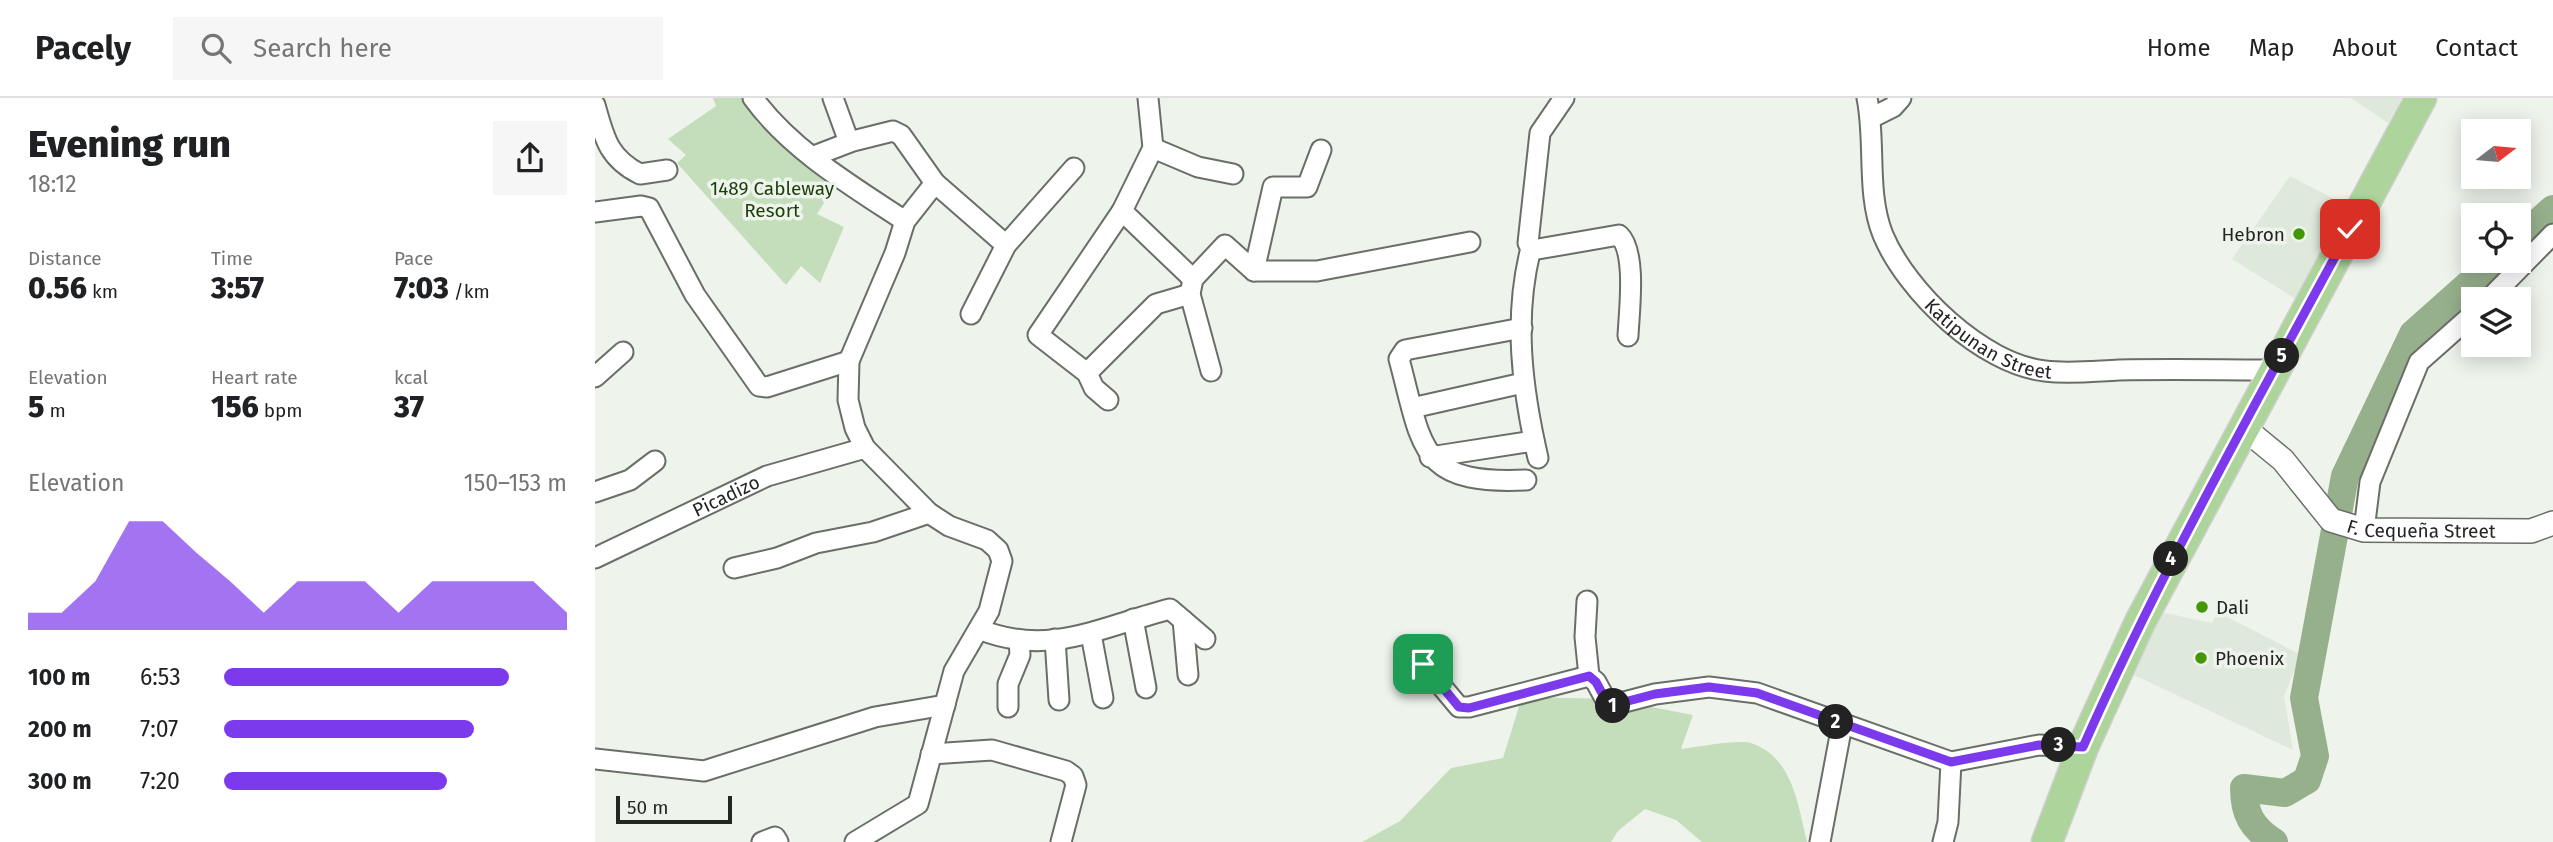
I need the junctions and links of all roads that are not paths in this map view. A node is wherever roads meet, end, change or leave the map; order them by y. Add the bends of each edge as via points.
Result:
1 (753, 98) edge
2 (833, 98) edge
3 (1148, 98) edge
4 (1564, 98) edge
5 (1901, 98) edge
6 (2421, 98) edge
7 (595, 105) edge
8 (1869, 108) edge
9 (849, 142) junction
10 (1153, 148) junction
11 (1321, 150) dead end
12 (814, 156) junction
13 (1074, 168) dead end
14 (667, 170) dead end
15 (1233, 174) dead end
16 (935, 183) junction
17 (1122, 211) junction
18 (595, 212) edge
19 (905, 221) junction
20 (2553, 234) edge
21 (1470, 242) dead end
22 (1006, 245) junction
23 (1531, 248) junction
24 (1254, 271) junction
25 (1191, 286) junction
26 (2501, 287) edge
27 (971, 314) dead end
28 (2461, 325) edge
29 (1522, 328) junction
30 (1627, 336) dead end
31 (623, 352) dead end
32 (849, 361) junction
33 (2274, 370) junction
34 (1211, 371) dead end
35 (1087, 373) junction
36 (595, 377) edge
37 (1523, 383) junction
38 (1108, 400) dead end
39 (1412, 408) junction
40 (2244, 428) junction
41 (865, 448) junction
42 (1430, 457) junction
43 (655, 461) dead end
44 (1526, 480) dead end
45 (595, 492) edge
46 (929, 513) junction
47 (2553, 523) edge
48 (2347, 525) junction
49 (595, 558) edge
50 (734, 568) dead end
51 (1587, 601) dead end
52 (1133, 619) junction
53 (1183, 620) junction
54 (979, 629) junction
55 (1091, 634) junction
56 (1055, 639) junction
57 (1205, 639) dead end
58 (1019, 640) junction
59 (1423, 664) dead end
60 (1188, 675) dead end
61 (1589, 676) junction
62 (1146, 688) dead end
63 (1103, 698) dead end
64 (1059, 700) dead end
65 (945, 705) junction
66 (1008, 706) dead end
67 (1842, 725) junction
68 (2083, 747) junction
69 (931, 754) junction
70 (595, 759) edge
71 (1951, 762) junction
72 (861, 840) edge
73 (762, 842) edge
74 (778, 842) edge
75 (1061, 842) edge
76 (1820, 842) edge
77 (1943, 842) edge
78 (2047, 842) edge

1 - 12 street via 768,118
2 - 9 street
3 - 10 street
4 - 23 street via 1540,133
5 - 8 street via 1893,107
6 - 33 main road
7 - 14 street via 606,146 618,161 640,174
8 - 33 street, Katipunan Street via 1875,200 1882,233 1901,270 1935,311 1981,344 2027,368 2044,371
9 - 12 street
9 - 16 street via 893,131 901,135
10 - 15 street via 1198,167
10 - 17 street
11 - 24 street via 1307,187 1273,187
12 - 19 street
13 - 22 street
16 - 19 street
16 - 22 street
17 - 25 street
17 - 35 street via 1038,335
18 - 32 street via 649,208 695,295 759,386
19 - 32 street
20 - 26 street
21 - 24 street via 1317,271
22 - 27 street
23 - 29 street via 1524,277
23 - 30 street via 1619,235 1627,250 1629,273
24 - 25 street via 1225,245
25 - 34 street
25 - 35 street via 1156,303
28 - 48 street via 2419,362 2371,482
29 - 37 street
29 - 39 street via 1400,353
31 - 36 street
32 - 41 street via 848,400
33 - 40 main road
35 - 38 street via 1094,388
37 - 39 street
37 - 42 street via 1536,450
39 - 42 street
40 - 48 street, F. Cequeña Street
40 - 68 main road via 2161,580
41 - 46 street
41 - 49 street, Picadizo via 767,476
42 - 44 street via 1453,473 1486,482
43 - 45 street via 630,480
46 - 50 street
46 - 54 street via 987,540 998,550 1002,561 997,589
47 - 48 street, F. Cequeña Street via 2531,531
51 - 61 street via 1584,637
52 - 53 street via 1170,609
52 - 55 street
52 - 62 street
53 - 57 street
53 - 60 street
54 - 58 street via 1007,641
54 - 65 street via 954,671
55 - 56 street
55 - 63 street
56 - 58 street
56 - 64 street
58 - 66 street via 1020,655 1008,684
59 - 61 street via 1459,707 1469,708
61 - 67 street via 1609,706 1709,687 1757,693
65 - 69 street
65 - 70 street via 875,718 704,771
67 - 71 street
67 - 76 street
68 - 71 street via 2039,745
68 - 78 main road
69 - 72 street via 918,804
69 - 75 street via 992,750 1066,771 1076,785
71 - 77 street
73 - 74 street via 775,837

